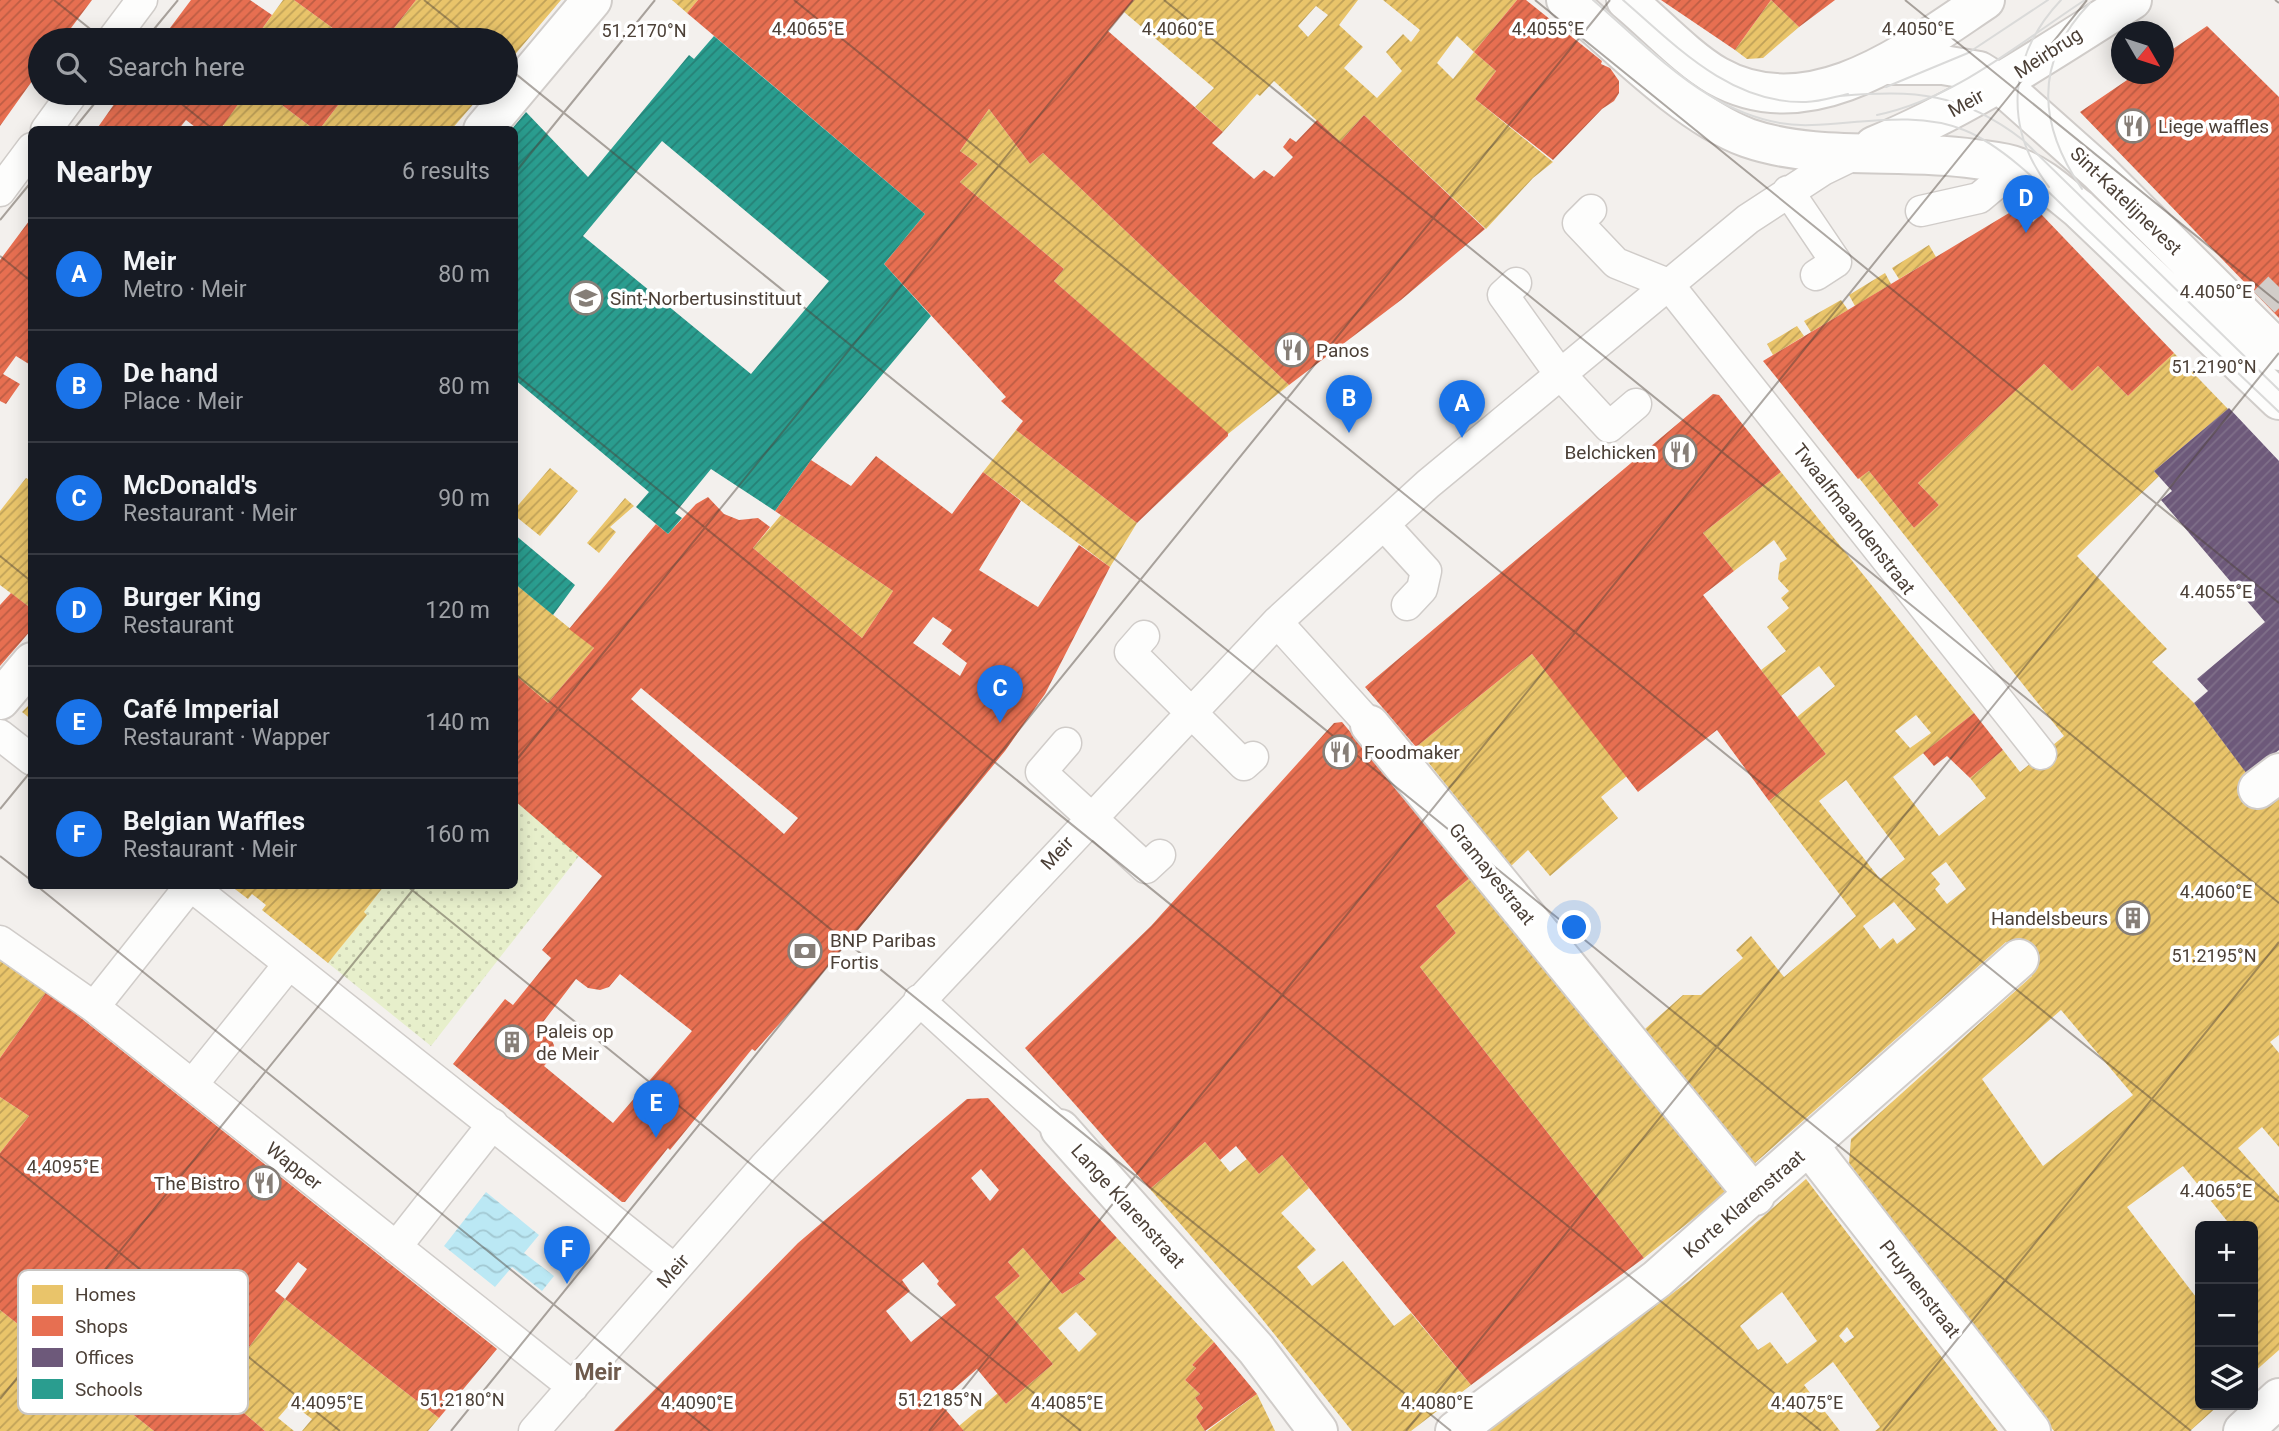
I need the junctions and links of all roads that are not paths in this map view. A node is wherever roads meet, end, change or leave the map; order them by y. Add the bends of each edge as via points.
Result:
1 (142, 0) edge
2 (592, 0) edge
3 (1566, 0) edge
4 (1626, 0) edge
5 (1985, 0) edge
6 (2132, 0) edge
7 (121, 28) edge
8 (1888, 65) junction
9 (2000, 84) junction
10 (518, 88) edge
11 (64, 105) edge
12 (504, 105) edge
13 (49, 126) edge
14 (486, 126) edge
15 (1863, 151) junction
16 (28, 153) edge
17 (2010, 172) junction
18 (0, 191) edge
19 (1788, 191) junction
20 (1591, 210) dead end
21 (1921, 211) dead end
22 (1816, 275) dead end
23 (1516, 283) dead end
24 (1668, 284) junction
25 (2279, 351) edge
26 (1559, 373) junction
27 (2279, 400) edge
28 (1636, 404) dead end
29 (1384, 525) junction
30 (1407, 605) dead end
31 (1277, 622) junction
32 (1144, 636) dead end
33 (28, 667) edge
34 (0, 699) edge
35 (1191, 712) junction
36 (1370, 725) joint
37 (0, 735) edge
38 (1066, 743) dead end
39 (2041, 754) dead end
40 (28, 757) edge
41 (1253, 757) dead end
42 (1090, 817) junction
43 (1160, 855) dead end
44 (189, 889) edge
45 (195, 889) edge
46 (0, 941) edge
47 (2019, 959) dead end
48 (289, 964) junction
49 (919, 1000) junction
50 (94, 1007) junction
51 (192, 1085) junction
52 (493, 1124) junction
53 (1060, 1129) joint
54 (1810, 1147) junction
55 (1755, 1195) junction
56 (396, 1247) junction
57 (674, 1269) junction
58 (573, 1387) junction
59 (2279, 1398) edge
60 (534, 1431) edge
61 (1318, 1431) edge
62 (1455, 1431) edge
63 (2031, 1431) edge
64 (2243, 1431) edge

1 - 7 street
2 - 10 street
3 - 15 street, Meir via 1717,122 1747,137 1781,146
4 - 8 street, Meir via 1717,76 1764,92 1793,93 1833,86
5 - 8 street, Meir
6 - 9 street, Meirbrug
8 - 9 street, Meir via 1943,65 1979,71
9 - 15 street, Meir
9 - 25 street, Sint-Katelijnevest via 2256,311
11 - 13 street
12 - 14 street
15 - 17 street, Meir via 1944,154
15 - 19 street, Meir
16 - 18 street
17 - 21 street via 1979,198
17 - 27 street, Sint-Katelijnevest via 2046,182 2079,209
19 - 22 street via 1836,262
19 - 24 street, Meir
20 - 24 street via 1578,223 1616,263
23 - 26 street via 1503,295
24 - 26 street, Meir
24 - 39 street, Twaalfmaandenstraat
26 - 28 street via 1609,427
26 - 29 street, Meir
29 - 30 street via 1426,571 1422,589
29 - 31 street, Meir
31 - 35 street, Meir
31 - 36 street, Gramayestraat
32 - 35 street via 1130,652
33 - 34 street
35 - 41 street via 1244,765
35 - 42 street, Meir
36 - 55 street, Gramayestraat
37 - 40 street
38 - 42 street via 1041,772
42 - 43 street via 1146,869
42 - 49 street, Meir
44 - 50 street
45 - 48 street
46 - 50 street, Wapper
47 - 54 street, Korte Klarenstraat
48 - 51 street
48 - 52 street
49 - 53 street, Lange Klarenstraat
49 - 57 street, Meir
50 - 51 street, Wapper
51 - 56 street, Wapper
52 - 56 street
52 - 57 street
53 - 61 street, Lange Klarenstraat via 1256,1349
54 - 55 street, Korte Klarenstraat
54 - 63 street, Pruynenstraat
55 - 62 street, Korte Klarenstraat via 1657,1279
56 - 58 street, Wapper
57 - 58 street, Meir
58 - 60 street, Meir
59 - 64 street

